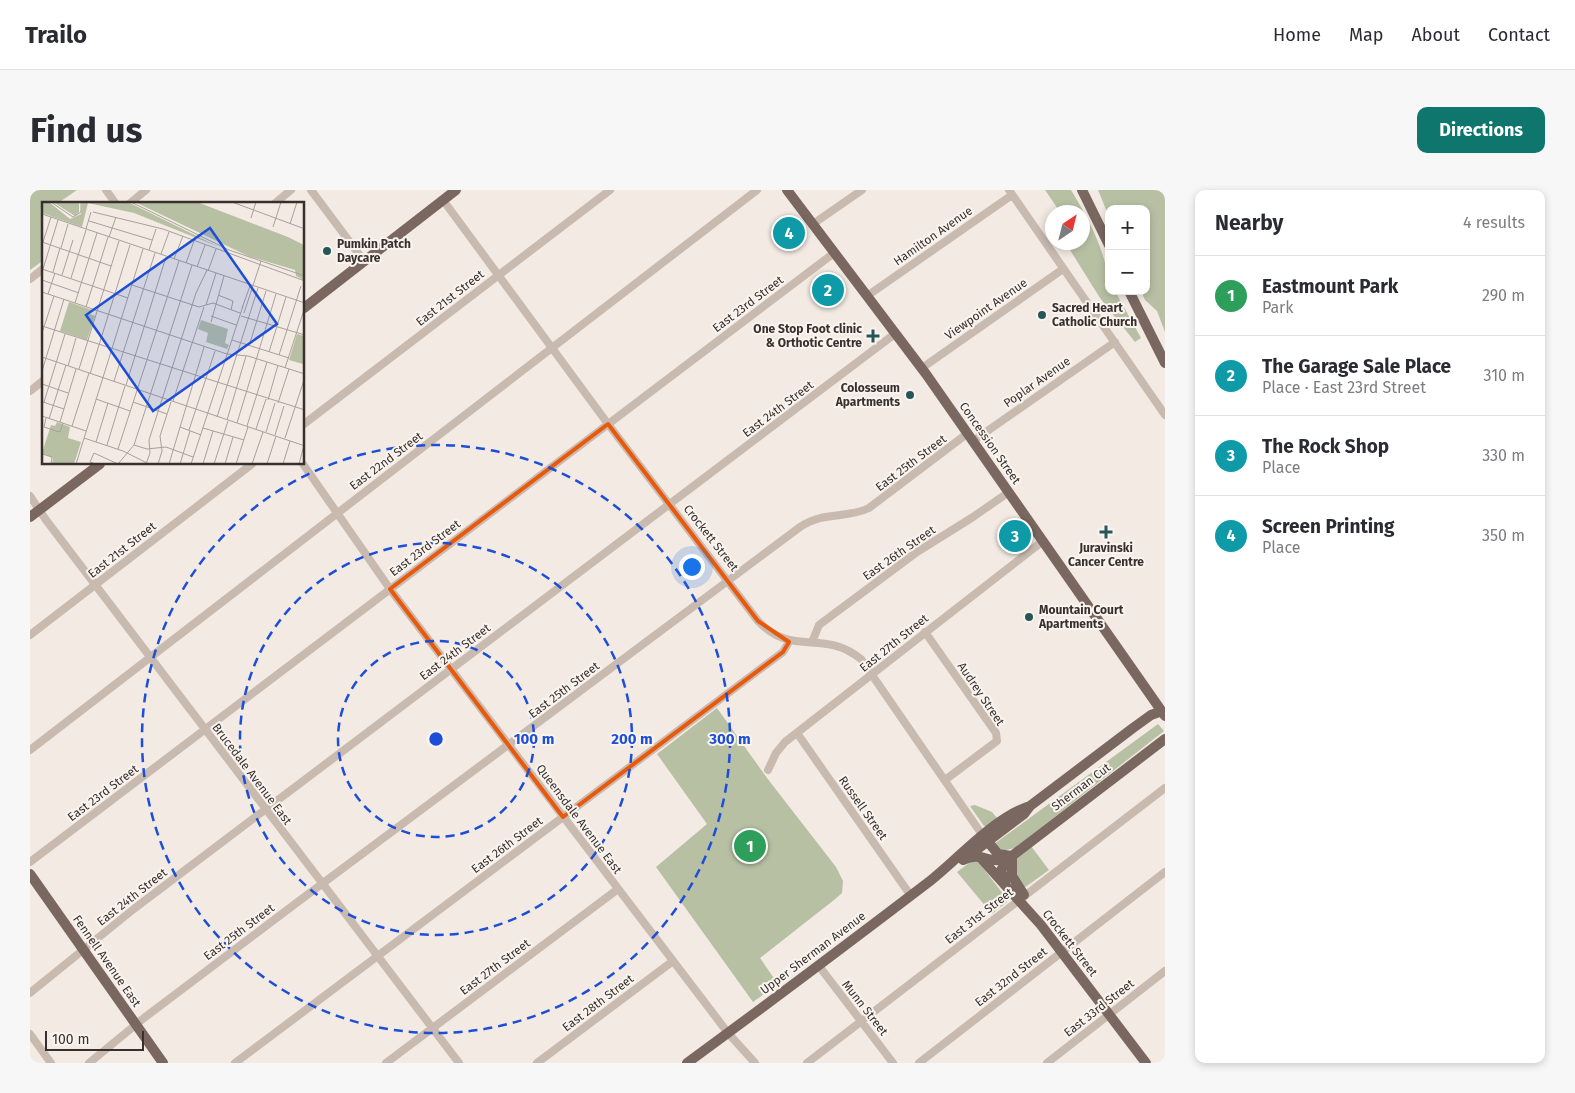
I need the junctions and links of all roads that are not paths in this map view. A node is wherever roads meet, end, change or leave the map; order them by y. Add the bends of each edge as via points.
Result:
1 (106, 190) edge
2 (146, 190) edge
3 (291, 190) edge
4 (311, 190) edge
5 (456, 190) edge
6 (610, 190) edge
7 (757, 190) edge
8 (787, 190) edge
9 (862, 190) edge
10 (1082, 190) edge
11 (1011, 192) edge
12 (443, 200) junction
13 (115, 202) edge
14 (131, 202) edge
15 (276, 202) edge
16 (813, 224) junction
17 (1105, 237) edge
18 (834, 253) junction
19 (364, 260) junction
20 (1063, 268) junction
21 (42, 270) edge
22 (498, 274) junction
23 (30, 279) edge
24 (1131, 295) edge
25 (867, 296) junction
26 (305, 307) edge
27 (896, 333) junction
28 (1115, 342) junction
29 (551, 347) junction
30 (1165, 363) edge
31 (922, 368) junction
32 (42, 382) edge
33 (30, 391) edge
34 (1165, 415) edge
35 (305, 423) edge
36 (608, 424) junction
37 (971, 437) junction
38 (99, 465) edge
39 (251, 465) edge
40 (304, 465) edge
41 (1008, 492) junction
42 (30, 496) edge
43 (669, 505) junction
44 (39, 510) junction
45 (337, 512) junction
46 (30, 517) edge
47 (1043, 541) junction
48 (728, 581) junction
49 (95, 585) junction
50 (390, 589) junction
51 (925, 632) junction
52 (30, 635) edge
53 (789, 642) junction
54 (812, 642) junction
55 (150, 657) junction
56 (451, 670) junction
57 (872, 674) junction
58 (1163, 714) edge
59 (205, 730) junction
60 (797, 733) junction
61 (1165, 739) edge
62 (508, 745) junction
63 (30, 750) edge
64 (768, 770) dead end
65 (945, 780) junction
66 (1165, 788) edge
67 (266, 810) junction
68 (563, 817) junction
69 (985, 839) junction
70 (979, 856) junction
71 (1012, 856) junction
72 (958, 861) junction
73 (30, 862) edge
74 (1165, 872) edge
75 (30, 874) edge
76 (323, 884) junction
77 (618, 889) junction
78 (1009, 890) junction
79 (911, 896) junction
80 (1021, 897) junction
81 (84, 950) junction
82 (1062, 952) junction
83 (377, 957) junction
84 (673, 961) junction
85 (818, 966) junction
86 (1165, 971) edge
87 (30, 992) edge
88 (1109, 1014) junction
89 (861, 1021) junction
90 (137, 1026) junction
91 (432, 1028) junction
92 (728, 1033) junction
93 (30, 1034) edge
94 (51, 1063) edge
95 (89, 1063) edge
96 (163, 1063) edge
97 (235, 1063) edge
98 (386, 1063) edge
99 (459, 1063) edge
100 (536, 1063) edge
101 (687, 1063) edge
102 (755, 1063) edge
103 (807, 1063) edge
104 (893, 1063) edge
105 (919, 1063) edge
106 (1047, 1063) edge
107 (1146, 1063) edge

1 - 13 street
2 - 14 street
3 - 15 street
4 - 19 street
5 - 12 main road
6 - 22 street, East 21st Street
7 - 29 street, East 22nd Street
8 - 16 main road, Concession Street
9 - 16 street
10 - 17 main road
11 - 20 street
11 - 25 street, Hamilton Avenue
12 - 19 main road
12 - 22 street, Crockett Street
16 - 18 main road, Concession Street
18 - 25 main road, Concession Street
18 - 36 street, East 23rd Street
19 - 26 main road
20 - 28 street
20 - 31 street, Viewpoint Avenue
21 - 23 street
22 - 29 street, Crockett Street
22 - 35 street, East 21st Street
24 - 30 main road
25 - 27 main road, Concession Street
27 - 31 main road, Concession Street
27 - 43 street, East 24th Street
28 - 34 street
28 - 37 street, Poplar Avenue
29 - 36 street, Crockett Street
29 - 45 street, East 22nd Street
31 - 37 main road, Concession Street
32 - 33 street
36 - 43 street, Crockett Street
36 - 50 street, East 23rd Street
37 - 41 main road, Concession Street
37 - 48 street, East 25th Street via 869,508 810,520
38 - 44 main road
39 - 49 street, East 21st Street
40 - 45 street, Queensdale Avenue East
41 - 47 main road, Concession Street
41 - 54 street, East 26th Street via 917,552 819,626
42 - 44 street, Brucedale Avenue East
43 - 48 street, Crockett Street
43 - 56 street, East 24th Street
44 - 46 main road
44 - 49 street, Brucedale Avenue East
45 - 50 street, Queensdale Avenue East
45 - 55 street, East 22nd Street
47 - 51 street, East 27th Street
47 - 58 main road, Concession Street
48 - 53 street, Crockett Street via 766,630
48 - 62 street, East 25th Street
49 - 52 street, East 21st Street
49 - 55 street, Brucedale Avenue East
50 - 56 street, Queensdale Avenue East
50 - 59 street, East 23rd Street
51 - 57 street, East 27th Street
51 - 65 street, Audrey Street via 996,734 997,741
53 - 54 street, Crockett Street
53 - 68 street, East 26th Street via 782,652
54 - 57 street, Crockett Street via 847,648
55 - 59 street, Brucedale Avenue East
55 - 63 street, East 22nd Street
56 - 62 street, Queensdale Avenue East
56 - 67 street, East 24th Street
57 - 60 street, East 27th Street
57 - 65 street, Crockett Street
58 - 69 main road, Upper Sherman Avenue via 1151,715 1030,806 1019,809
59 - 67 street, Brucedale Avenue East
59 - 73 street, East 23rd Street
60 - 64 street, East 27th Street via 780,747
60 - 79 street, Russell Street
61 - 71 main road, Sherman Cut
62 - 68 street, Queensdale Avenue East
62 - 76 street, East 25th Street
65 - 69 street, Crockett Street
66 - 80 street, East 31st Street
67 - 76 street, Brucedale Avenue East
67 - 81 street, East 24th Street
68 - 77 street, Queensdale Avenue East
68 - 83 street, East 26th Street
69 - 71 main road via 998,854
69 - 72 main road, Upper Sherman Avenue
70 - 71 main road via 1000,861
70 - 72 main road
70 - 78 main road, Crockett Street
71 - 78 main road via 1002,870
71 - 80 main road via 1012,876
72 - 79 main road, Upper Sherman Avenue
74 - 82 street, East 32nd Street
75 - 81 main road, Fennell Avenue East
76 - 83 street, Brucedale Avenue East
76 - 90 street, East 25th Street
77 - 84 street, Queensdale Avenue East
77 - 91 street, East 27th Street
78 - 80 main road, Crockett Street
79 - 85 main road, Upper Sherman Avenue
80 - 82 main road, Crockett Street
80 - 89 street, East 31st Street
81 - 87 street, East 24th Street
81 - 90 main road, Fennell Avenue East
82 - 88 main road, Crockett Street
82 - 105 street, East 32nd Street
83 - 91 street, Brucedale Avenue East
83 - 97 street, East 26th Street
84 - 92 street, Queensdale Avenue East
84 - 100 street, East 28th Street
85 - 89 street, Munn Street
85 - 92 main road, Upper Sherman Avenue
86 - 88 street, East 33rd Street
88 - 106 street, East 33rd Street
88 - 107 main road, Crockett Street
89 - 103 street, East 31st Street
89 - 104 street, Munn Street
90 - 95 street, East 25th Street
90 - 96 main road, Fennell Avenue East
91 - 98 street, East 27th Street
91 - 99 street, Brucedale Avenue East
92 - 101 main road, Upper Sherman Avenue
92 - 102 street, Queensdale Avenue East
93 - 94 street

